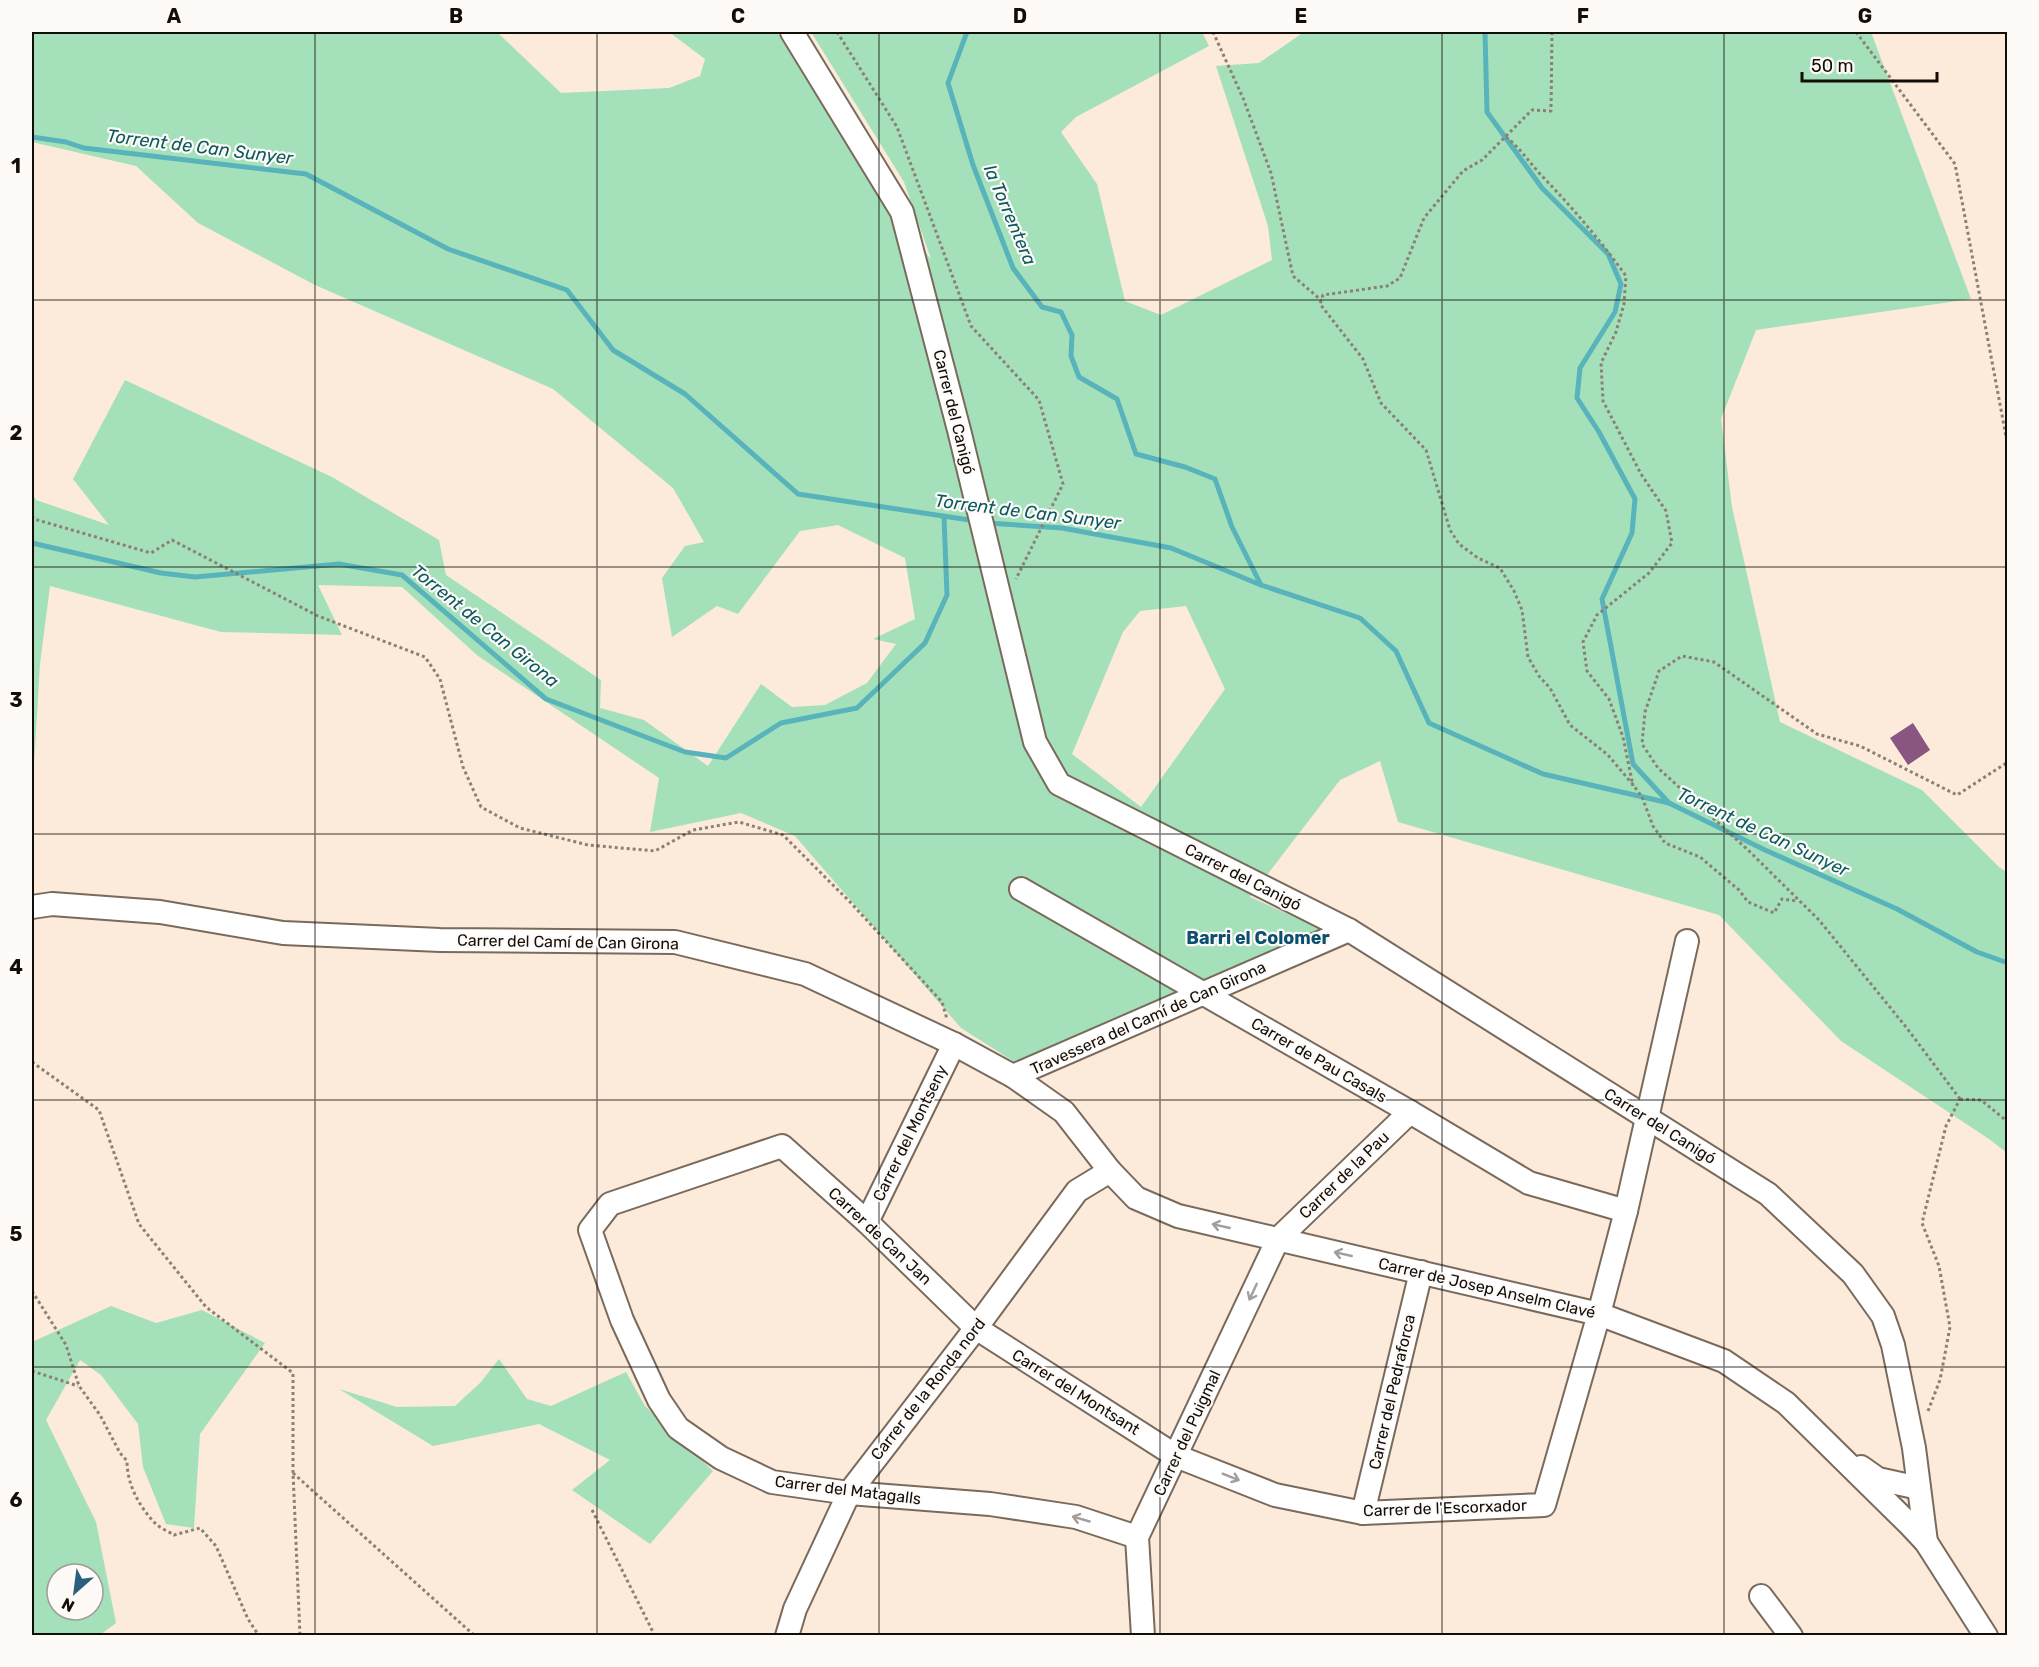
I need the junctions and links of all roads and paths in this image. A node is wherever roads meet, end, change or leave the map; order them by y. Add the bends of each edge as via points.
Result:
1 (792, 32) edge
2 (837, 32) edge
3 (1214, 32) edge
4 (1552, 32) edge
5 (1856, 32) edge
6 (1506, 137) junction
7 (1322, 300) junction
8 (2007, 447) edge
9 (32, 516) edge
10 (1002, 607) junction
11 (2007, 762) edge
12 (1634, 786) junction
13 (1021, 889) dead end
14 (1798, 901) junction
15 (32, 907) edge
16 (1349, 930) junction
17 (1687, 941) dead end
18 (1203, 993) junction
19 (954, 1044) junction
20 (32, 1062) edge
21 (1013, 1077) junction
22 (1960, 1099) junction
23 (1410, 1112) junction
24 (1648, 1119) junction
25 (2007, 1122) edge
26 (782, 1146) joint
27 (1110, 1172) junction
28 (1626, 1211) junction
29 (867, 1222) junction
30 (1278, 1239) junction
31 (1421, 1272) junction
32 (32, 1292) edge
33 (1599, 1314) junction
34 (976, 1328) junction
35 (32, 1371) edge
36 (79, 1386) junction
37 (1925, 1419) dead end
38 (1914, 1448) junction
39 (1842, 1455) junction
40 (1176, 1456) junction
41 (1866, 1471) junction
42 (292, 1472) junction
43 (849, 1493) junction
44 (1920, 1493) junction
45 (1882, 1497) junction
46 (592, 1510) dead end
47 (1363, 1513) junction
48 (1137, 1537) junction
49 (1926, 1542) junction
50 (1761, 1596) dead end
51 (259, 1635) edge
52 (300, 1635) edge
53 (475, 1635) edge
54 (655, 1635) edge
55 (788, 1635) edge
56 (1143, 1635) edge
57 (1791, 1635) edge
58 (1986, 1635) edge

1 - 10 street, Carrer del Canigó via 902,212
2 - 10 path via 897,127 971,326 1039,400 1063,484
3 - 7 path via 1270,173 1293,276
4 - 6 path via 1551,111 1532,110
5 - 8 path via 1955,164
6 - 7 path via 1482,160 1463,171 1424,219 1400,278 1387,286 1323,295
6 - 12 path via 1594,232 1626,276 1616,332 1601,363 1602,400 1641,474 1666,511 1672,543 1649,573 1597,615 1583,642 1587,671 1609,699 1623,736
7 - 12 path via 1320,304 1363,359 1381,403 1426,450 1450,530 1459,544 1500,568 1514,591 1522,610 1527,657 1539,676 1570,724 1608,755
9 - 19 path via 152,554 172,540 318,616 425,657 440,679 463,767 481,807 520,828 588,845 655,851 693,830 740,822 783,835 942,1002
10 - 16 street, Carrer del Canigó via 1035,741 1059,784
11 - 14 path via 1957,795 1860,746 1817,734 1714,663 1682,656 1659,671 1645,712 1642,744 1658,768
12 - 14 path via 1665,843 1700,857 1748,902 1774,913 1782,899
13 - 18 street, Carrer de Pau Casals
14 - 22 path via 1819,920
15 - 19 street, Carrer del Camí de Can Girona via 52,904 160,912 283,933 440,940 675,942 805,974
16 - 18 street, Travessera del Camí de Can Girona
16 - 24 street, Carrer del Canigó
17 - 24 street
18 - 21 street, Travessera del Camí de Can Girona
18 - 23 street, Carrer de Pau Casals
19 - 21 street, Carrer del Camí de Can Girona
19 - 29 street, Carrer del Montseny
20 - 42 path via 99,1110 139,1224 206,1308 292,1373
21 - 27 street, Carrer del Camí de Can Girona via 1064,1112
22 - 25 path via 1981,1100
22 - 37 path via 1946,1126 1922,1224 1939,1266 1950,1327 1940,1380
23 - 28 street, Carrer de Pau Casals via 1528,1183
23 - 30 street, Carrer de la Pau
24 - 28 street
24 - 38 street, Carrer del Canigó via 1768,1194 1853,1274 1883,1316 1893,1345
26 - 29 street, Carrer de Can Jan
26 - 43 street, Carrer del Matagalls via 610,1204 590,1230 622,1320 659,1400 678,1428 721,1458 772,1482
30 -> 27 street, Carrer de Josep Anselm Clavé via 1178,1216 1136,1198
27 - 34 street, Carrer de la Ronda nord via 1077,1191
28 - 33 street
29 - 34 street, Carrer de Can Jan
31 -> 30 street, Carrer de Josep Anselm Clavé
30 -> 40 street, Carrer del Puigmal
31 - 33 street, Carrer de Josep Anselm Clavé
31 - 47 street, Carrer del Pedraforca
32 - 36 path via 66,1345
33 - 39 street, Carrer de Josep Anselm Clavé via 1724,1361 1786,1403
33 - 47 street, Carrer de l'Escorxador via 1544,1505
34 - 40 street, Carrer del Montsant
34 - 43 street, Carrer de la Ronda nord
35 - 36 path
36 - 51 path via 127,1461 128,1477 155,1524 174,1535 200,1528 216,1546
38 - 41 street via 1893,1468
38 - 44 street, Carrer del Canigó
39 - 41 street, Carrer de Josep Anselm Clavé
39 - 45 street, Carrer de Josep Anselm Clavé
40 -> 47 street, Carrer de l'Escorxador via 1275,1495
40 - 48 street, Carrer del Puigmal
41 - 44 street, Carrer de Josep Anselm Clavé
42 - 52 path
42 - 53 path
48 -> 43 street, Carrer del Matagalls via 1076,1517 990,1504
43 - 55 street, Carrer de la Ronda nord via 795,1609
44 - 45 street via 1902,1502
44 - 49 street, Carrer del Canigó
45 - 49 street, Carrer de Josep Anselm Clavé
46 - 54 path
48 - 56 street, Carrer del Puigmal
49 - 58 street, Carrer de Josep Anselm Clavé
50 - 57 street

